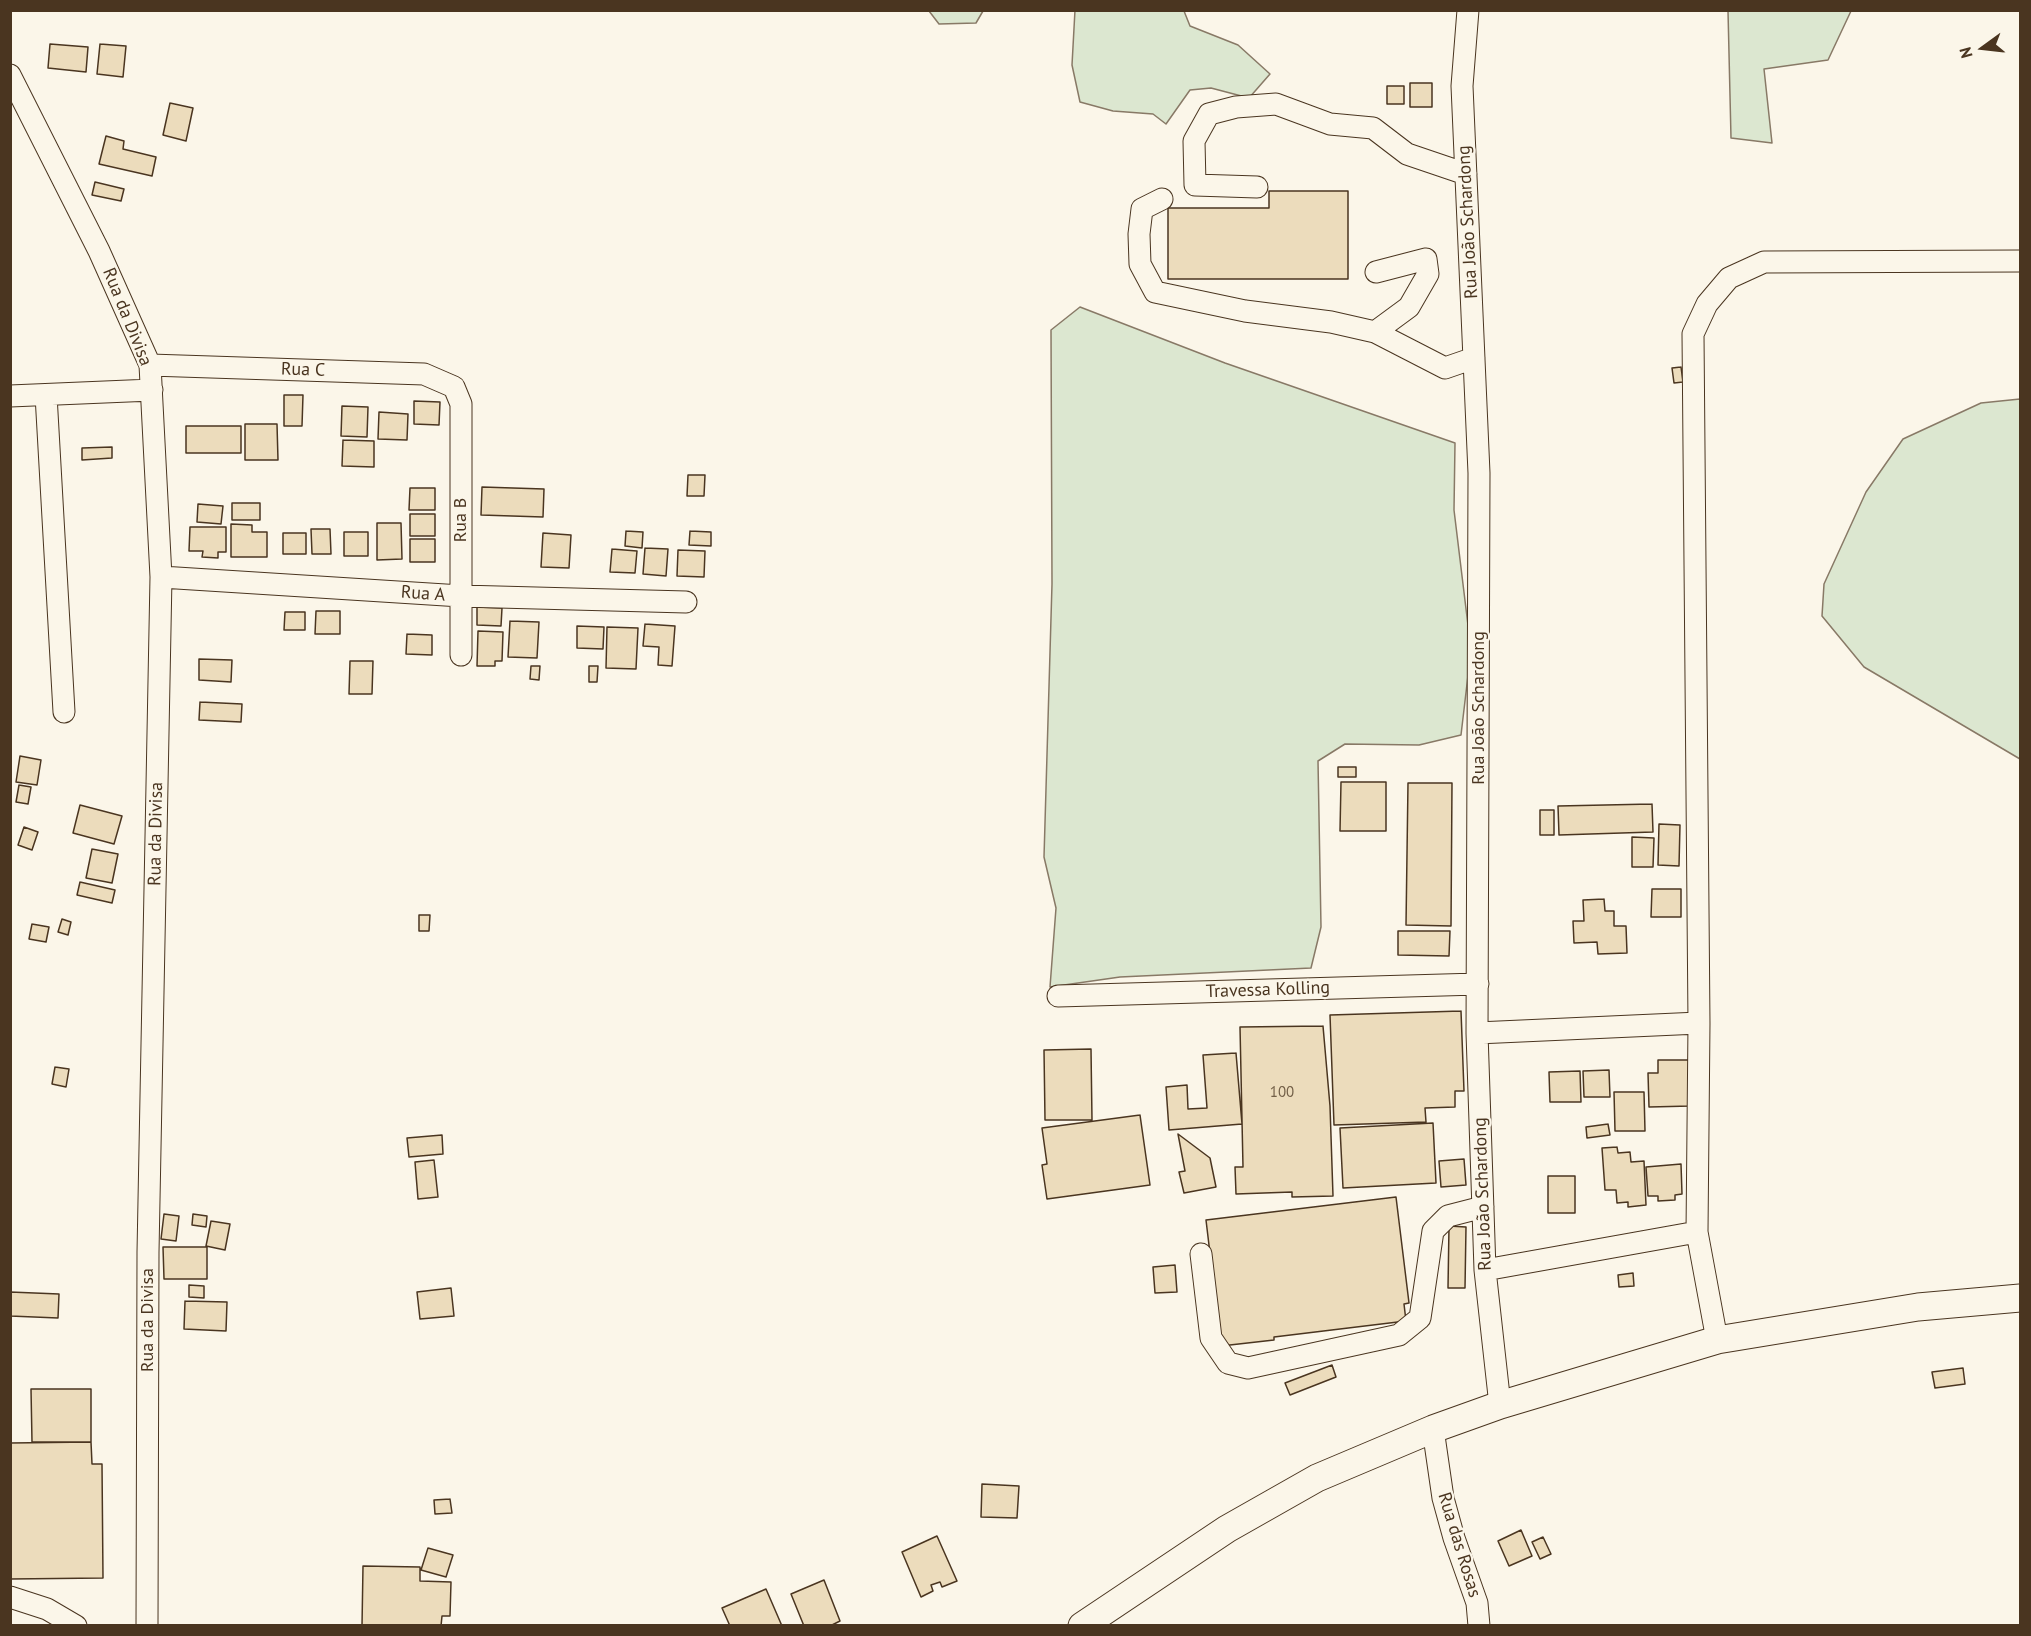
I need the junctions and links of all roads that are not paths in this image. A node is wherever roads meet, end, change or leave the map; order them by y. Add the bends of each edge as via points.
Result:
1 (1468, 10) edge
2 (10, 75) edge
3 (1466, 174) junction
4 (1257, 187) dead end
5 (1162, 199) dead end
6 (2020, 261) edge
7 (1376, 272) dead end
8 (1375, 332) junction
9 (1474, 358) junction
10 (150, 365) junction
11 (454, 387) joint
12 (152, 390) junction
13 (46, 395) junction
14 (10, 396) edge
15 (161, 577) junction
16 (461, 596) junction
17 (686, 602) dead end
18 (461, 655) dead end
19 (63, 712) dead end
20 (1478, 984) junction
21 (1058, 996) dead end
22 (1699, 1023) junction
23 (1477, 1033) junction
24 (1483, 1207) junction
25 (1697, 1232) junction
26 (1201, 1254) dead end
27 (1485, 1270) junction
28 (2020, 1298) edge
29 (1717, 1340) junction
30 (1500, 1405) junction
31 (1433, 1429) junction
32 (10, 1597) edge
33 (76, 1626) edge
34 (147, 1626) edge
35 (1082, 1626) edge
36 (1479, 1626) edge

1 - 3 street, Rua João Schardong via 1462,86
2 - 10 street, Rua da Divisa via 99,251
3 - 4 street via 1407,154 1373,128 1330,124 1276,104 1209,114 1194,141 1195,185
3 - 9 street, Rua João Schardong
5 - 8 street via 1142,209 1139,234 1140,264 1155,292
6 - 22 street via 1764,262 1729,278 1707,304 1693,334
7 - 8 street via 1426,259 1428,274 1408,307
8 - 9 street via 1445,368
9 - 20 street, Rua João Schardong via 1479,473
10 - 11 street, Rua C via 424,374
10 - 12 street, Rua da Divisa
11 - 16 street, Rua B via 461,404
12 - 13 street
12 - 15 street, Rua da Divisa
13 - 14 street
13 - 19 street
15 - 16 street, Rua A
15 - 34 street, Rua da Divisa via 148,1252
16 - 17 street, Rua A
16 - 18 street, Rua B
20 - 21 street, Travessa Kolling
20 - 23 street, Rua João Schardong
22 - 23 street
22 - 25 street
23 - 24 street, Rua João Schardong
24 - 26 street via 1448,1216 1433,1231 1420,1318 1399,1335 1248,1368 1228,1363 1211,1338
24 - 27 street, Rua João Schardong
25 - 27 street
25 - 29 street
27 - 30 street, Rua João Schardong
28 - 29 main road via 1918,1307
29 - 30 main road
30 - 31 main road
31 - 35 main road via 1317,1478 1227,1529
31 - 36 street, Rua das Rosas via 1443,1498 1477,1603
32 - 33 street via 47,1609

